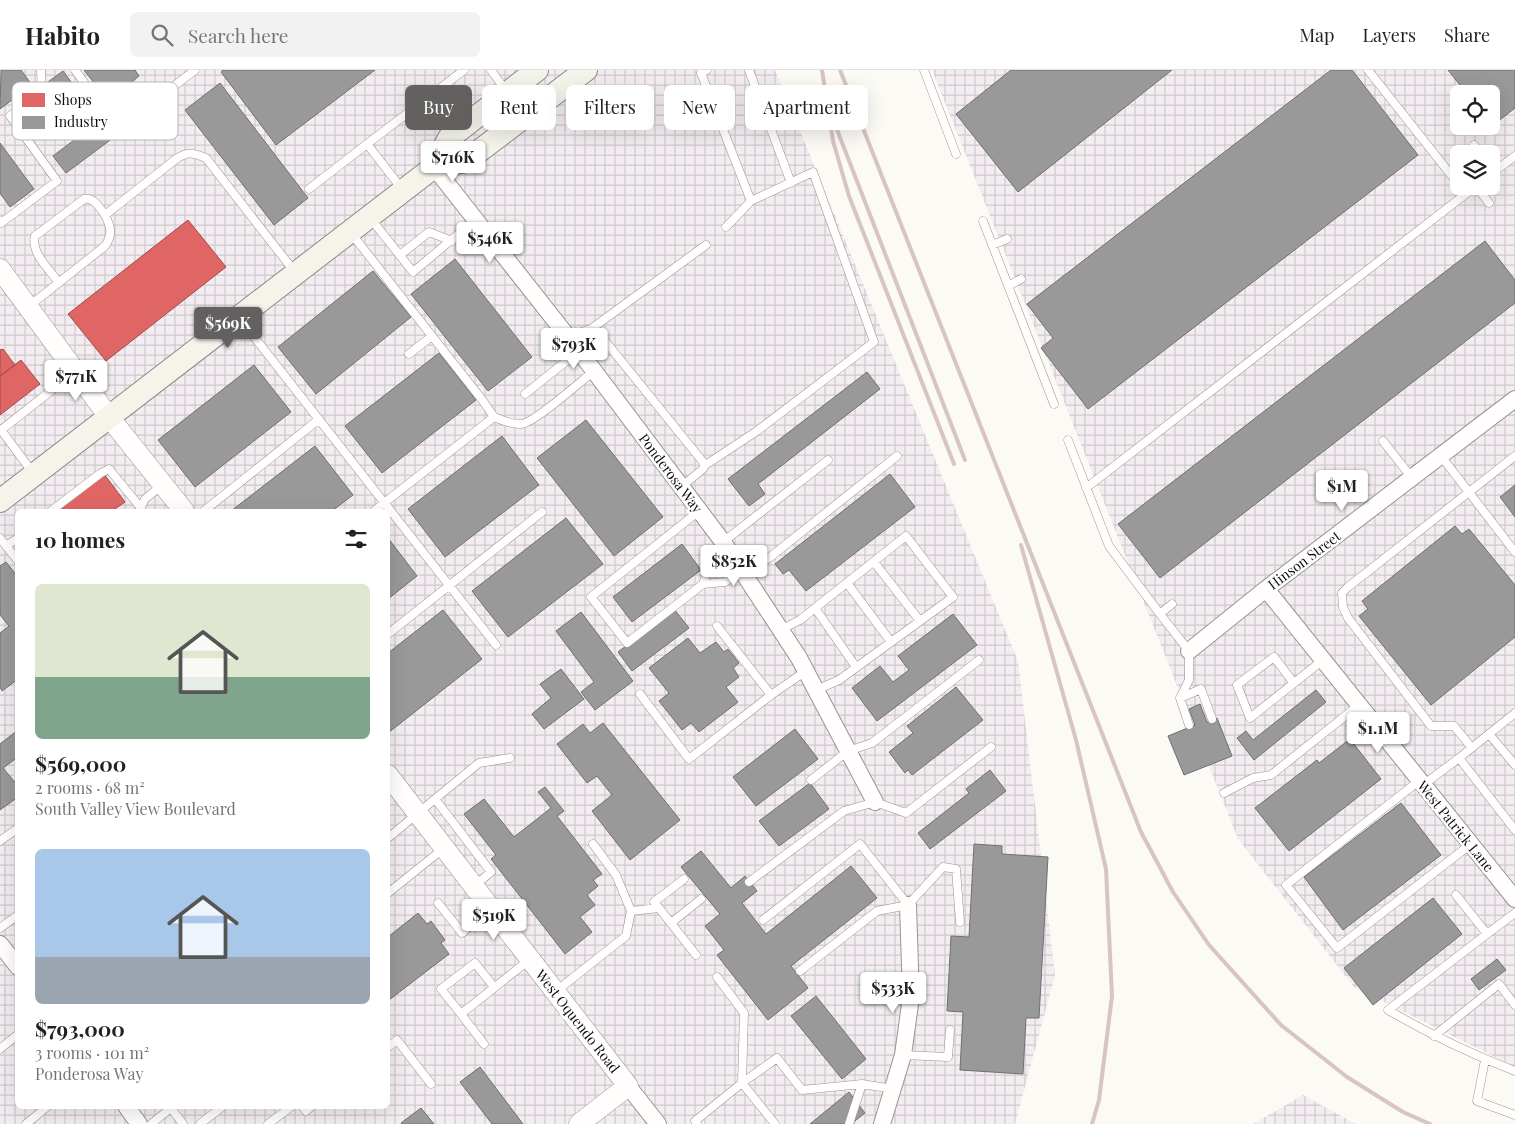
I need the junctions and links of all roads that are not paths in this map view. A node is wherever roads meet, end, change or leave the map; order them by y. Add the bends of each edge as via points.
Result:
1 (75, 70) edge
2 (195, 70) edge
3 (464, 70) edge
4 (490, 70) edge
5 (537, 70) edge
6 (586, 70) edge
7 (706, 70) edge
8 (749, 70) edge
9 (924, 70) edge
10 (1368, 70) edge
11 (84, 82) edge
12 (178, 83) edge
13 (502, 85) edge
14 (518, 85) edge
15 (482, 113) edge
16 (27, 140) edge
17 (367, 144) junction
18 (956, 154) dead end
19 (1515, 156) edge
20 (1500, 166) edge
21 (434, 167) junction
22 (1450, 174) edge
23 (791, 182) junction
24 (309, 189) dead end
25 (403, 191) junction
26 (1465, 195) edge
27 (1483, 195) edge
28 (751, 202) junction
29 (1489, 203) dead end
30 (105, 215) junction
31 (369, 216) junction
32 (475, 220) junction
33 (0, 221) edge
34 (983, 221) dead end
35 (726, 227) dead end
36 (350, 232) junction
37 (452, 240) junction
38 (1007, 240) dead end
39 (706, 245) dead end
40 (992, 245) junction
41 (400, 255) junction
42 (296, 274) junction
43 (2, 276) edge
44 (1022, 279) dead end
45 (59, 283) junction
46 (1008, 286) junction
47 (28, 307) junction
48 (239, 318) junction
49 (591, 329) junction
50 (432, 336) junction
51 (575, 346) junction
52 (409, 354) dead end
53 (594, 371) junction
54 (52, 390) dead end
55 (526, 394) dead end
56 (1515, 399) edge
57 (1054, 404) dead end
58 (109, 417) junction
59 (494, 417) junction
60 (318, 420) junction
61 (7, 438) junction
62 (1068, 440) dead end
63 (1384, 441) dead end
64 (0, 444) edge
65 (897, 456) dead end
66 (1441, 456) junction
67 (1515, 456) edge
68 (828, 460) dead end
69 (704, 466) junction
70 (34, 475) junction
71 (1412, 478) junction
72 (163, 484) junction
73 (682, 487) junction
74 (1086, 488) junction
75 (1469, 491) junction
76 (0, 501) edge
77 (384, 504) junction
78 (54, 509) edge
79 (140, 509) edge
80 (182, 509) edge
81 (207, 509) edge
82 (377, 509) edge
83 (388, 509) edge
84 (699, 511) junction
85 (390, 512) edge
86 (542, 512) dead end
87 (0, 538) edge
88 (15, 540) edge
89 (723, 542) junction
90 (6, 546) junction
91 (1515, 552) edge
92 (15, 557) edge
93 (874, 562) junction
94 (743, 573) junction
95 (846, 583) junction
96 (703, 584) junction
97 (449, 586) junction
98 (1266, 589) junction
99 (1172, 604) dead end
100 (815, 608) junction
101 (1160, 614) junction
102 (920, 621) junction
103 (717, 626) dead end
104 (780, 630) junction
105 (390, 632) edge
106 (891, 642) junction
107 (496, 645) dead end
108 (1189, 651) junction
109 (980, 660) dead end
110 (1323, 660) junction
111 (856, 667) junction
112 (806, 671) junction
113 (1293, 682) junction
114 (816, 690) junction
115 (640, 694) dead end
116 (771, 695) junction
117 (1180, 698) junction
118 (1359, 705) junction
119 (1515, 714) edge
120 (1212, 719) dead end
121 (1189, 725) dead end
122 (1489, 734) junction
123 (991, 747) dead end
124 (1472, 748) junction
125 (848, 751) junction
126 (510, 758) dead end
127 (1459, 758) junction
128 (1515, 766) edge
129 (390, 778) edge
130 (811, 780) dead end
131 (1421, 782) junction
132 (1224, 793) dead end
133 (435, 799) junction
134 (875, 802) junction
135 (417, 813) junction
136 (15, 830) edge
137 (1515, 830) edge
138 (390, 836) edge
139 (0, 842) edge
140 (593, 844) dead end
141 (1471, 844) junction
142 (444, 848) junction
143 (684, 879) dead end
144 (749, 882) dead end
145 (474, 886) junction
146 (390, 891) edge
147 (1456, 895) dead end
148 (701, 899) dead end
149 (1515, 899) edge
150 (438, 903) dead end
151 (908, 905) junction
152 (660, 908) junction
153 (491, 909) junction
154 (631, 911) junction
155 (1515, 912) edge
156 (15, 917) edge
157 (763, 920) dead end
158 (960, 922) dead end
159 (670, 923) junction
160 (0, 928) edge
161 (1487, 934) junction
162 (0, 944) edge
163 (696, 955) dead end
164 (530, 959) junction
165 (15, 963) edge
166 (800, 971) dead end
167 (717, 977) dead end
168 (494, 987) junction
169 (555, 992) junction
170 (1515, 1005) edge
171 (460, 1014) junction
172 (950, 1030) dead end
173 (1434, 1036) junction
174 (15, 1037) edge
175 (484, 1044) dead end
176 (390, 1045) edge
177 (0, 1049) edge
178 (903, 1055) junction
179 (1485, 1060) junction
180 (1515, 1071) edge
181 (742, 1083) junction
182 (431, 1084) dead end
183 (862, 1084) junction
184 (628, 1086) junction
185 (893, 1089) junction
186 (44, 1109) edge
187 (128, 1109) edge
188 (168, 1109) edge
189 (172, 1109) edge
190 (219, 1109) edge
191 (288, 1109) edge
192 (1515, 1115) edge
193 (694, 1123) edge
194 (26, 1124) edge
195 (140, 1124) edge
196 (151, 1124) edge
197 (184, 1124) edge
198 (200, 1124) edge
199 (268, 1124) edge
200 (579, 1124) edge
201 (658, 1124) edge
202 (775, 1124) edge
203 (849, 1124) edge
204 (882, 1124) edge

1 - 11 lane
2 - 12 lane
3 - 17 lane
4 - 13 lane
5 - 14 main road
6 - 21 main road via 466,161
7 - 28 lane via 701,73
8 - 23 lane
9 - 18 lane
10 - 22 lane
15 - 21 main road via 449,138
16 - 33 lane via 57,181
17 - 24 lane
17 - 25 lane
19 - 20 lane
21 - 25 main road
21 - 32 street, Ponderosa Way
23 - 28 lane
23 - 69 lane via 813,172 874,342 758,431
25 - 31 main road
26 - 74 lane
27 - 29 lane
28 - 35 lane
30 - 42 lane via 176,159 191,153 206,158
30 - 45 lane via 111,227 108,241
30 - 45 lane via 94,200 84,199 34,236 36,252
31 - 36 main road
31 - 41 lane
32 - 37 lane
32 - 51 street, Ponderosa Way
34 - 40 lane
36 - 42 main road
36 - 50 lane
37 - 41 lane via 429,232
37 - 41 lane via 413,272
38 - 40 lane
39 - 49 lane
40 - 46 lane
42 - 48 main road
43 - 47 street
44 - 46 lane
45 - 47 lane
46 - 57 lane
47 - 58 street
48 - 58 main road
48 - 60 lane
49 - 51 lane via 585,330
49 - 69 lane via 597,331
50 - 52 lane
50 - 59 lane
51 - 53 street, Ponderosa Way
51 - 55 lane
53 - 59 lane via 534,419 522,424
53 - 73 street, Ponderosa Way
54 - 61 lane via 1,430
56 - 66 street, Hinson Street
58 - 70 main road
58 - 72 street
59 - 77 lane
60 - 77 lane
60 - 81 lane
61 - 64 lane
61 - 70 lane
62 - 74 lane
63 - 71 lane
65 - 94 lane via 769,558
66 - 71 street, Hinson Street
66 - 75 lane
67 - 75 lane
68 - 89 lane
69 - 73 lane
70 - 76 main road
71 - 98 street, Hinson Street
72 - 79 lane via 145,499
72 - 80 street
73 - 84 street, Ponderosa Way
74 - 101 lane via 1109,546
75 - 91 lane
75 - 124 lane via 1342,594 1348,618 1431,726 1454,726
77 - 82 lane
77 - 83 lane
78 - 79 lane via 109,469
84 - 89 street, Ponderosa Way
84 - 96 lane via 591,597 627,643
85 - 97 lane
86 - 97 lane
87 - 90 lane
88 - 90 lane
89 - 94 street, Ponderosa Way
89 - 96 lane
90 - 92 lane
93 - 95 lane
93 - 102 lane
93 - 102 lane via 906,536 953,597
94 - 96 lane via 725,582
94 - 104 street, Ponderosa Way
95 - 100 lane
95 - 106 lane
97 - 105 lane
97 - 107 lane
98 - 108 street, Hinson Street
98 - 110 street, West Patrick Lane
99 - 101 lane
100 - 104 lane
100 - 111 lane
101 - 108 lane
102 - 106 lane
103 - 116 lane
104 - 112 street, Ponderosa Way
106 - 111 lane
108 - 117 lane via 1189,680
109 - 125 lane via 872,743
110 - 113 lane
110 - 118 street, West Patrick Lane
111 - 114 lane via 839,680
112 - 114 street, Ponderosa Way
112 - 116 lane
113 - 113 lane via 1250,718 1236,685 1274,657
114 - 125 street, Ponderosa Way
115 - 116 lane via 689,759
117 - 120 lane via 1201,689
117 - 121 lane
118 - 131 street, West Patrick Lane
118 - 132 lane via 1271,776 1253,778
119 - 122 lane
122 - 124 lane
122 - 128 lane
123 - 134 lane via 906,813
124 - 127 lane
125 - 130 lane
125 - 134 street, Ponderosa Way
126 - 133 lane via 479,763
127 - 131 lane
127 - 137 lane
129 - 135 street, West Oquendo Road
131 - 141 street, West Patrick Lane
131 - 141 lane via 1286,885 1337,948
133 - 135 lane
133 - 145 lane via 492,872
134 - 144 lane via 844,811
135 - 138 lane
135 - 142 street, West Oquendo Road
136 - 139 lane
140 - 154 lane via 616,875
141 - 149 street, West Patrick Lane
142 - 145 street, West Oquendo Road
142 - 146 lane
143 - 152 lane via 654,902
145 - 153 street, West Oquendo Road
147 - 161 lane
148 - 159 lane
150 - 153 lane via 462,933
151 - 157 lane via 860,844
151 - 158 lane via 942,867 956,869
151 - 166 lane via 877,911
151 - 178 street via 911,997
152 - 154 lane
152 - 159 lane
153 - 164 street, West Oquendo Road
154 - 169 lane via 626,936
155 - 161 lane
156 - 160 lane
159 - 163 lane
161 - 173 lane via 1388,1010
162 - 165 street
164 - 168 lane
164 - 169 street, West Oquendo Road
167 - 181 lane via 744,1013
168 - 171 lane
168 - 171 lane via 475,963 448,984 442,989
169 - 184 street, West Oquendo Road
170 - 173 lane via 1499,984
171 - 175 lane
172 - 178 lane via 948,1057
173 - 179 lane
174 - 177 lane
176 - 182 lane via 396,1040
178 - 185 street
179 - 180 lane
179 - 192 lane via 1477,1101
181 - 183 lane via 777,1058 802,1090
181 - 193 lane
181 - 202 lane
183 - 185 lane
183 - 203 lane
184 - 200 street
184 - 201 street, West Oquendo Road
185 - 204 street
186 - 194 lane
187 - 195 street
188 - 196 lane
189 - 197 lane
190 - 198 lane
191 - 199 lane

